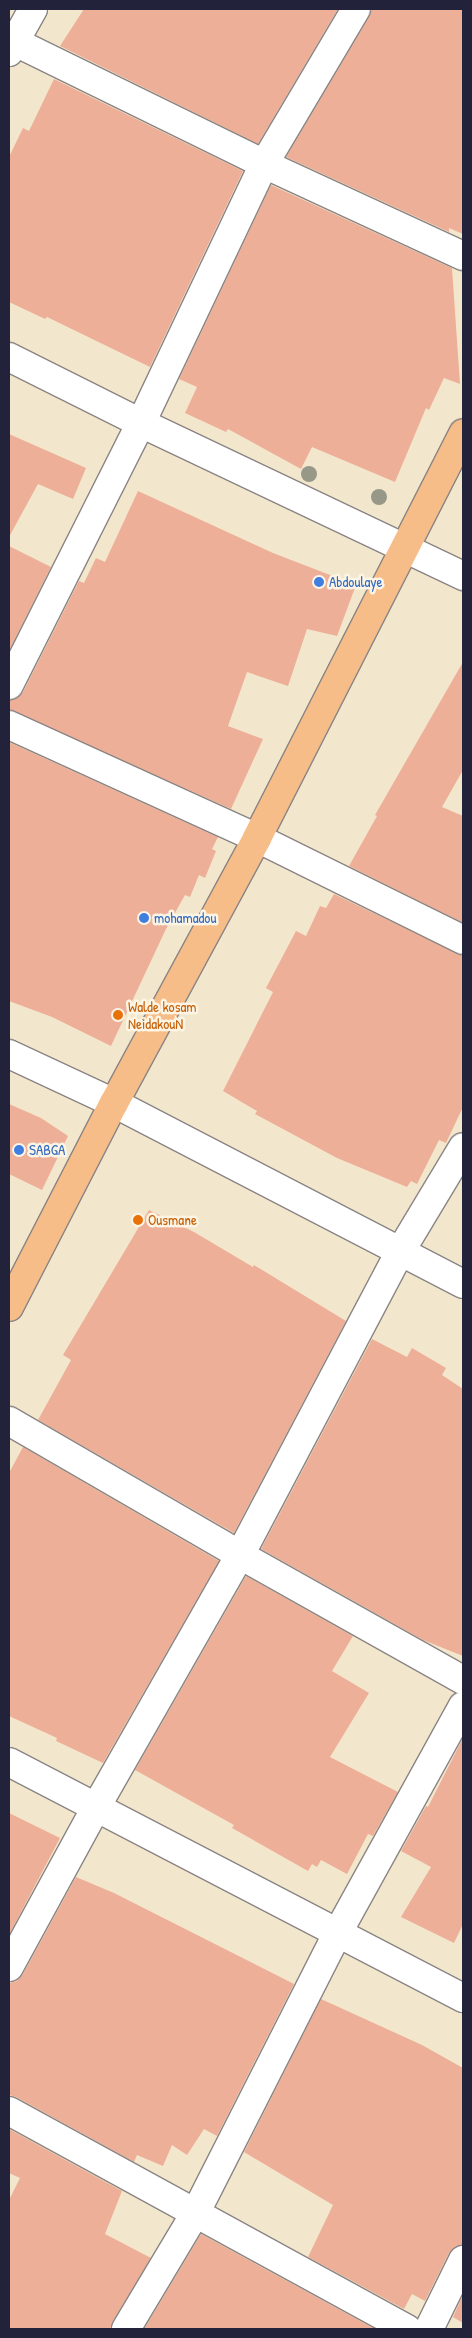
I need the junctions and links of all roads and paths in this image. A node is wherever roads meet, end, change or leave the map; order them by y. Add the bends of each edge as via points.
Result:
1 (33, 9) edge
2 (356, 9) edge
3 (11, 44) edge
4 (264, 164) junction
5 (463, 256) edge
6 (9, 357) edge
7 (141, 423) junction
8 (463, 433) edge
9 (405, 546) junction
10 (463, 576) edge
11 (9, 685) edge
12 (9, 725) edge
13 (257, 838) junction
14 (463, 940) edge
15 (9, 1054) edge
16 (114, 1103) junction
17 (463, 1147) edge
18 (400, 1252) junction
19 (463, 1284) edge
20 (9, 1307) edge
21 (9, 1421) edge
22 (240, 1555) junction
23 (463, 1680) edge
24 (463, 1706) edge
25 (9, 1762) edge
26 (95, 1808) junction
27 (337, 1934) junction
28 (9, 1967) edge
29 (463, 1998) edge
30 (9, 2111) edge
31 (196, 2212) junction
32 (463, 2260) edge
33 (126, 2329) edge
34 (406, 2329) edge
35 (429, 2329) edge

1 - 3 street
2 - 4 street
3 - 4 street
4 - 5 street
4 - 7 street
6 - 7 street
7 - 9 street
7 - 11 street
8 - 9 main road
9 - 10 street
9 - 13 main road
12 - 13 street
13 - 14 street
13 - 16 main road
15 - 16 street
16 - 18 street
16 - 20 main road
17 - 18 street
18 - 19 street
18 - 22 street
21 - 22 street
22 - 23 street
22 - 26 street
24 - 27 street
25 - 26 street
26 - 27 street
26 - 28 street
27 - 29 street
27 - 31 street
30 - 31 street
31 - 33 street
31 - 34 street
32 - 35 street

